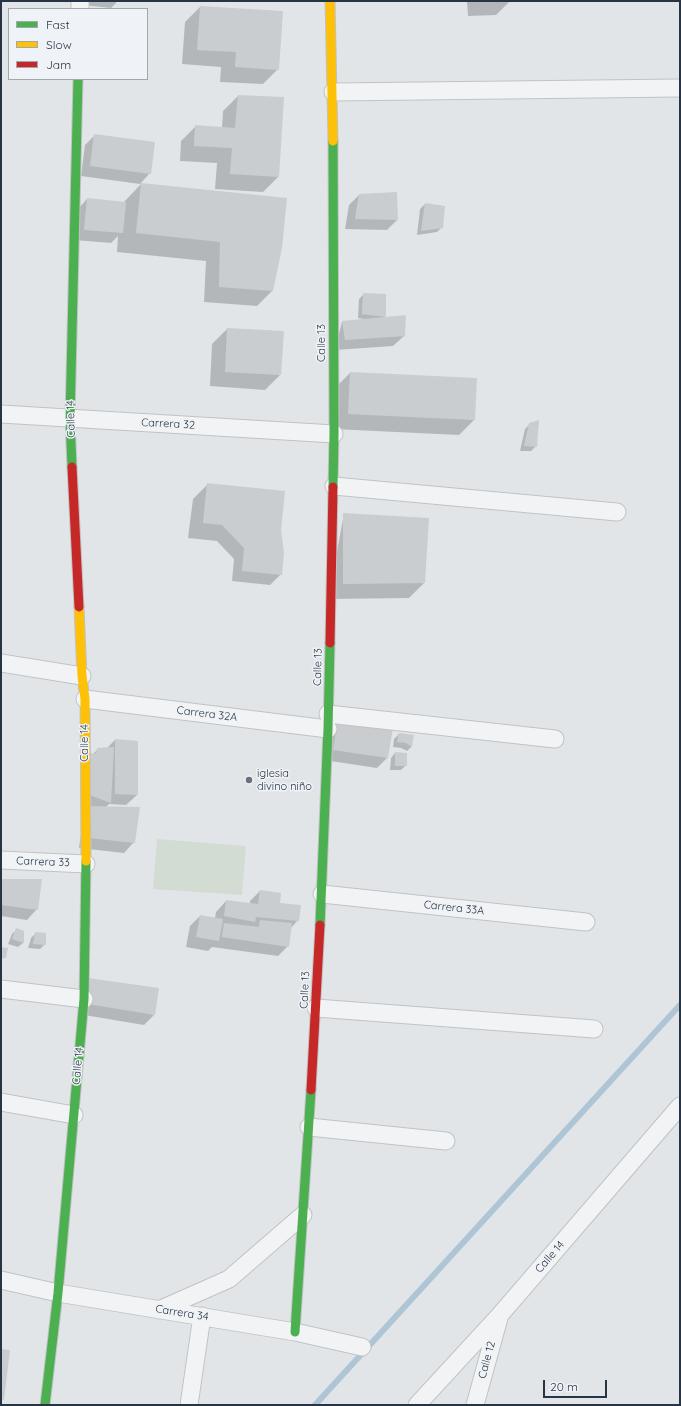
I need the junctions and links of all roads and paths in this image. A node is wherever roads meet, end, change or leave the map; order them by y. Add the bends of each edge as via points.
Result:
1 (330, 1) edge
2 (78, 80) edge
3 (680, 88) edge
4 (333, 92) junction
5 (1, 414) edge
6 (70, 419) junction
7 (334, 434) junction
8 (334, 486) junction
9 (616, 512) dead end
10 (1, 663) edge
11 (82, 676) junction
12 (85, 699) junction
13 (328, 721) junction
14 (555, 739) dead end
15 (1, 860) edge
16 (86, 864) junction
17 (322, 894) junction
18 (586, 922) dead end
19 (1, 989) edge
20 (84, 999) junction
21 (316, 1008) junction
22 (594, 1029) dead end
23 (1, 1102) edge
24 (680, 1106) edge
25 (74, 1115) junction
26 (309, 1127) junction
27 (446, 1141) dead end
28 (303, 1216) junction
29 (1, 1280) edge
30 (58, 1292) junction
31 (159, 1310) junction
32 (202, 1316) junction
33 (499, 1316) junction
34 (295, 1332) junction
35 (362, 1347) dead end
36 (45, 1405) edge
37 (189, 1405) edge
38 (417, 1405) edge
39 (475, 1405) edge

1 - 4 street, Calle 13
2 - 6 street, Calle 14
3 - 4 street
4 - 7 street, Calle 13
5 - 6 street, Carrera 32
6 - 7 street, Carrera 32
6 - 11 street, Calle 14
7 - 8 street, Calle 13
8 - 9 street
8 - 13 street, Calle 13
10 - 11 street
11 - 12 street, Calle 14
12 - 13 street, Carrera 32A
12 - 16 street, Calle 14
13 - 14 street, Carrera 32A
13 - 17 street, Calle 13
15 - 16 street, Carrera 33
16 - 20 street, Calle 14
17 - 18 street, Carrera 33A
17 - 21 street, Calle 13
19 - 20 street
20 - 25 street, Calle 14
21 - 22 street
21 - 26 street, Calle 13
23 - 25 street
24 - 33 street, Calle 14
25 - 30 street, Calle 14
26 - 27 street
26 - 28 street, Calle 13
28 - 31 street via 229,1279
28 - 34 street, Calle 13
29 - 30 street, Carrera 34
30 - 31 street, Carrera 34
30 - 36 street, Calle 14
31 - 32 street, Carrera 34
32 - 34 street, Carrera 34
32 - 37 street
33 - 38 street, Calle 14
33 - 39 street, Calle 12
34 - 35 street, Carrera 34

